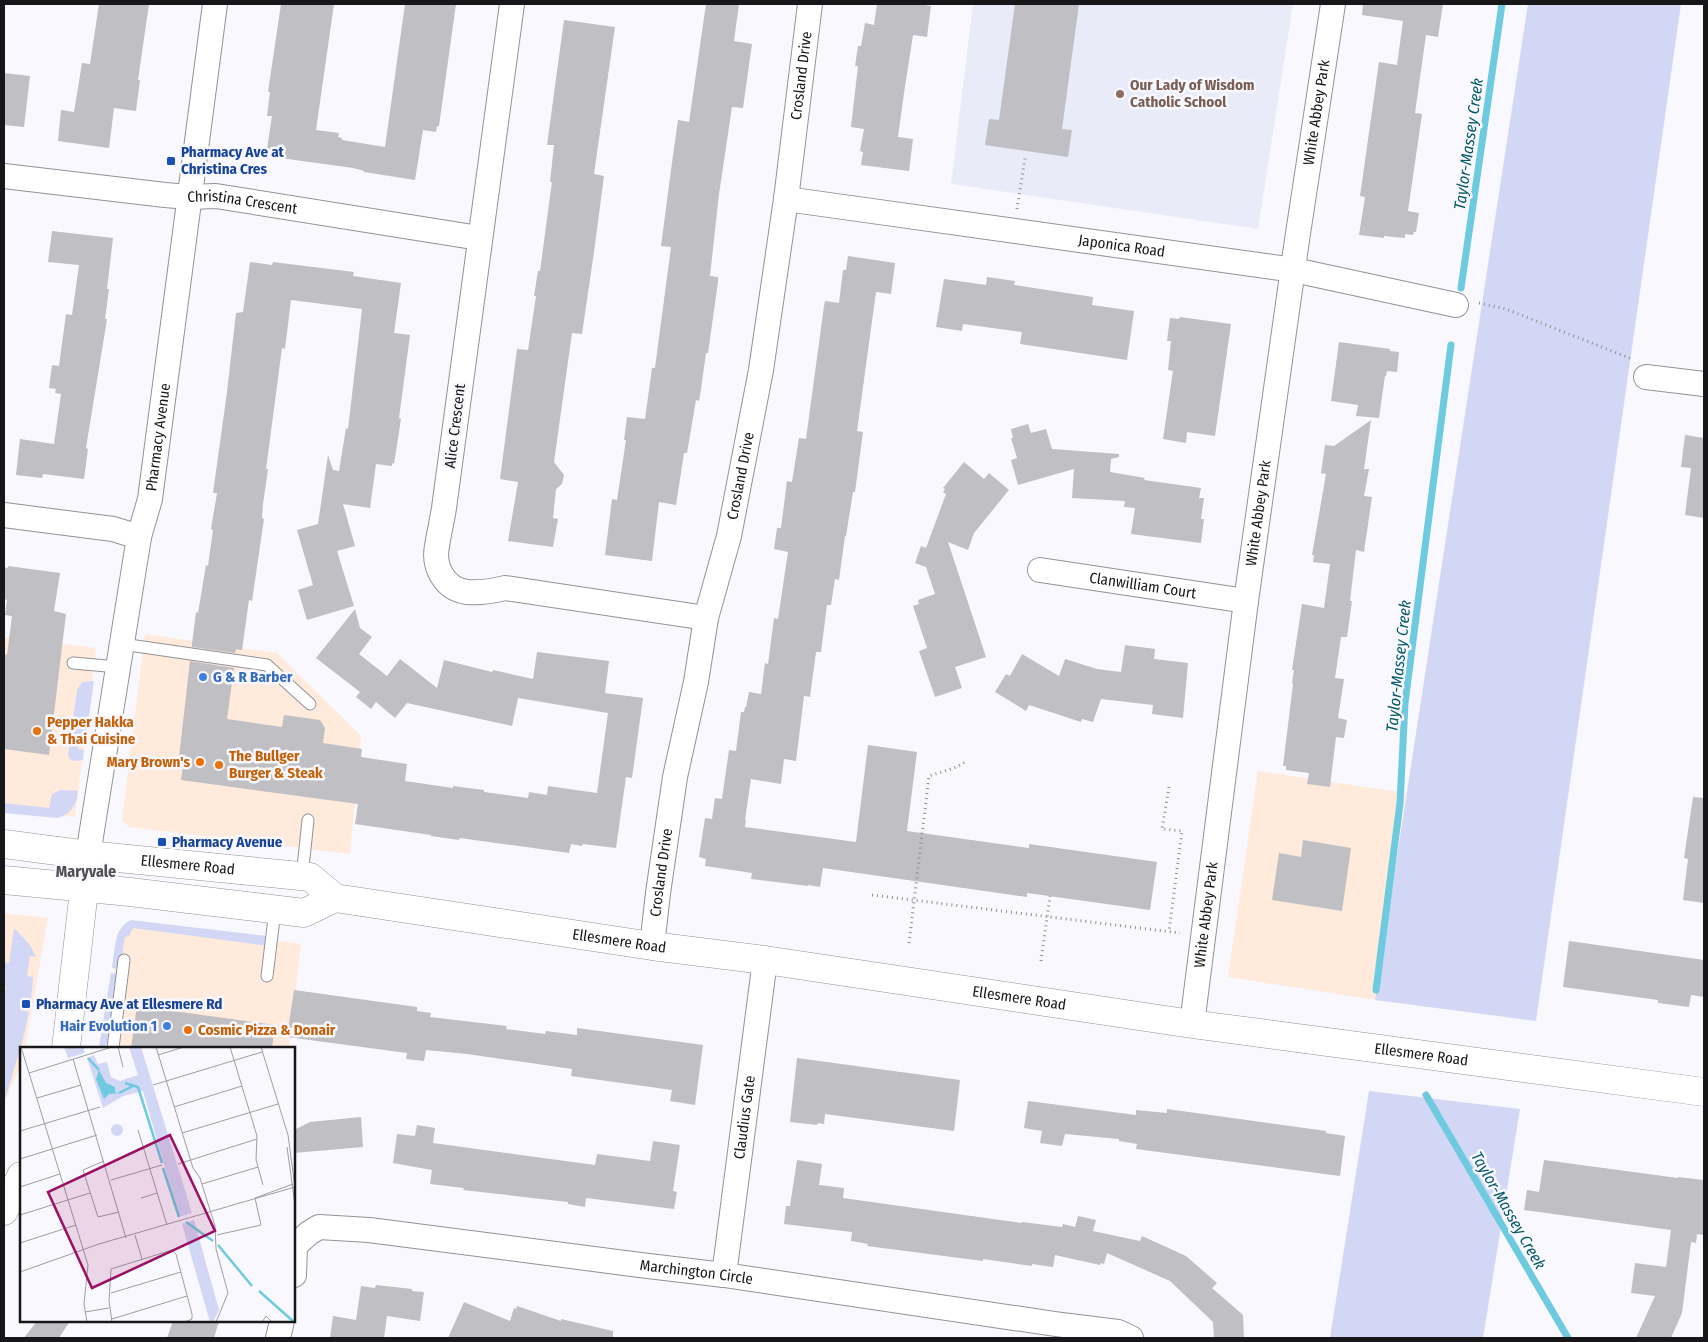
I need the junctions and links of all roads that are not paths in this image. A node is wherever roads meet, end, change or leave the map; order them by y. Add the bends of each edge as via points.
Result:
1 (215, 4) edge
2 (512, 4) edge
3 (810, 4) edge
4 (1333, 4) edge
5 (4, 176) edge
6 (189, 197) junction
7 (786, 199) junction
8 (479, 238) junction
9 (1294, 270) junction
10 (1456, 304) road end
11 (1646, 377) road end
12 (1704, 384) edge
13 (4, 515) edge
14 (139, 537) junction
15 (1040, 570) dead end
16 (1246, 601) junction
17 (706, 618) junction
18 (122, 644) junction
19 (73, 663) dead end
20 (118, 668) junction
21 (310, 704) dead end
22 (308, 820) dead end
23 (4, 844) edge
24 (88, 855) junction
25 (302, 877) junction
26 (4, 880) edge
27 (84, 888) junction
28 (335, 898) junction
29 (275, 910) junction
30 (652, 946) junction
31 (124, 960) dead end
32 (765, 960) junction
33 (267, 976) dead end
34 (1192, 1024) junction
35 (66, 1047) edge
36 (113, 1047) edge
37 (1704, 1092) edge
38 (20, 1178) edge
39 (4, 1211) edge
40 (295, 1246) edge
41 (724, 1274) junction
42 (282, 1322) edge
43 (278, 1338) edge
44 (1130, 1338) edge

1 - 6 street, Pharmacy Avenue
2 - 8 street, Alice Crescent
3 - 7 street, Crosland Drive
4 - 9 street, White Abbey Park
5 - 6 street, Christina Crescent
6 - 8 street, Christina Crescent via 216,196
6 - 14 street, Pharmacy Avenue via 150,499
7 - 9 street, Japonica Road
7 - 17 street, Crosland Drive via 752,421 729,536
8 - 17 street, Alice Crescent via 436,547 436,562 441,576 465,592 505,588
9 - 10 street, Japonica Road
9 - 16 street, White Abbey Park
11 - 12 street
13 - 14 street via 113,529
14 - 18 street, Pharmacy Avenue
15 - 16 street, Clanwilliam Court
16 - 34 street, White Abbey Park
17 - 30 street, Crosland Drive via 675,777
18 - 20 street, Pharmacy Avenue
18 - 21 lane via 267,665
19 - 20 lane
20 - 24 street, Pharmacy Avenue
22 - 25 lane
23 - 24 main road, Ellesmere Road
24 - 25 main road, Ellesmere Road
24 - 27 main road, Pharmacy Avenue
25 - 28 main road, Ellesmere Road via 310,877
26 - 27 main road
27 - 29 main road
27 - 35 main road, Pharmacy Avenue
28 - 29 main road via 304,913
28 - 30 main road, Ellesmere Road
29 - 33 lane
30 - 32 main road, Ellesmere Road
31 - 36 lane
32 - 34 main road, Ellesmere Road
32 - 41 street, Claudius Gate
34 - 37 main road, Ellesmere Road
38 - 39 main road
40 - 41 street, Marchington Circle via 319,1227 369,1230
41 - 44 street, Marchington Circle via 1118,1332
42 - 43 street

